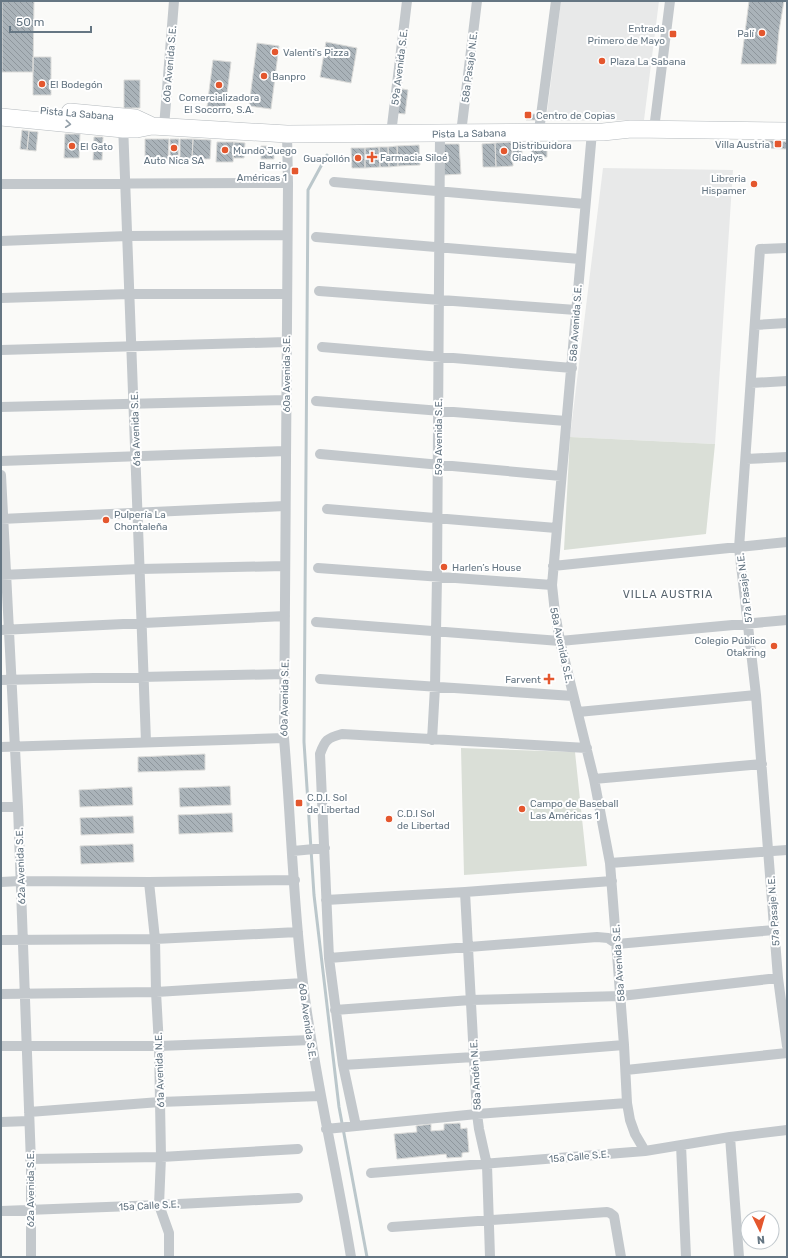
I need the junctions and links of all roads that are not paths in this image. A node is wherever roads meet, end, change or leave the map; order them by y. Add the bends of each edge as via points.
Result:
1 (174, 1) edge
2 (407, 1) edge
3 (477, 1) edge
4 (556, 1) edge
5 (670, 1) edge
6 (1, 107) edge
7 (1, 117) edge
8 (123, 123) junction
9 (158, 127) junction
10 (654, 129) junction
11 (787, 131) edge
12 (539, 132) junction
13 (592, 132) junction
14 (462, 133) junction
15 (287, 134) junction
16 (392, 134) junction
17 (440, 134) junction
18 (334, 182) dead end
19 (288, 183) junction
20 (1, 184) edge
21 (125, 184) junction
22 (439, 192) junction
23 (584, 204) junction
24 (287, 235) junction
25 (127, 236) junction
26 (316, 237) dead end
27 (1, 241) edge
28 (439, 247) junction
29 (787, 248) edge
30 (580, 259) junction
31 (319, 291) dead end
32 (129, 294) junction
33 (287, 294) junction
34 (1, 298) edge
35 (439, 300) junction
36 (576, 310) junction
37 (787, 323) edge
38 (755, 325) junction
39 (286, 342) junction
40 (131, 346) junction
41 (322, 347) dead end
42 (1, 350) edge
43 (438, 357) junction
44 (572, 368) junction
45 (787, 381) edge
46 (751, 382) junction
47 (286, 400) junction
48 (316, 401) dead end
49 (134, 404) junction
50 (1, 408) edge
51 (438, 411) junction
52 (566, 421) junction
53 (286, 451) junction
54 (320, 454) dead end
55 (136, 457) junction
56 (787, 457) edge
57 (746, 459) junction
58 (1, 461) edge
59 (438, 464) junction
60 (1, 475) edge
61 (562, 476) junction
62 (285, 506) junction
63 (327, 509) dead end
64 (138, 513) junction
65 (438, 518) junction
66 (2, 519) edge
67 (556, 528) junction
68 (787, 542) edge
69 (740, 548) junction
70 (285, 566) junction
71 (553, 566) junction
72 (318, 568) dead end
73 (140, 569) junction
74 (4, 575) edge
75 (438, 577) junction
76 (552, 585) junction
77 (285, 616) junction
78 (787, 620) edge
79 (142, 622) junction
80 (316, 622) dead end
81 (748, 623) junction
82 (5, 630) edge
83 (436, 632) junction
84 (560, 641) junction
85 (284, 674) junction
86 (144, 678) junction
87 (12, 679) junction
88 (320, 679) dead end
89 (1, 680) edge
90 (435, 687) junction
91 (756, 695) junction
92 (573, 696) junction
93 (578, 712) junction
94 (284, 738) junction
95 (432, 740) junction
96 (146, 742) junction
97 (15, 746) junction
98 (1, 747) edge
99 (586, 748) junction
100 (762, 764) junction
101 (594, 779) junction
102 (1, 807) edge
103 (18, 807) junction
104 (320, 848) junction
105 (787, 850) edge
106 (293, 851) junction
107 (768, 851) junction
108 (610, 863) junction
109 (295, 880) junction
110 (20, 881) junction
111 (612, 881) junction
112 (1, 882) edge
113 (149, 882) junction
114 (465, 892) junction
115 (326, 900) junction
116 (774, 930) junction
117 (298, 932) junction
118 (155, 939) junction
119 (1, 940) edge
120 (22, 940) junction
121 (617, 944) junction
122 (468, 947) junction
123 (329, 958) junction
124 (778, 978) junction
125 (303, 983) junction
126 (156, 992) junction
127 (1, 994) edge
128 (24, 994) junction
129 (621, 996) junction
130 (471, 1000) junction
131 (335, 1010) junction
132 (310, 1040) junction
133 (1, 1046) edge
134 (26, 1046) junction
135 (159, 1046) junction
136 (624, 1046) junction
137 (787, 1046) edge
138 (787, 1053) edge
139 (474, 1057) junction
140 (343, 1065) junction
141 (626, 1070) junction
142 (320, 1096) junction
143 (160, 1102) junction
144 (628, 1103) junction
145 (477, 1114) junction
146 (29, 1117) junction
147 (1, 1122) edge
148 (354, 1126) junction
149 (326, 1129) junction
150 (787, 1130) edge
151 (787, 1136) edge
152 (730, 1137) junction
153 (681, 1145) junction
154 (298, 1149) dead end
155 (645, 1150) junction
156 (161, 1157) junction
157 (30, 1159) junction
158 (487, 1165) junction
159 (371, 1174) dead end
160 (298, 1198) dead end
161 (159, 1205) junction
162 (30, 1210) junction
163 (1, 1211) edge
164 (489, 1219) junction
165 (392, 1227) dead end
166 (31, 1257) edge
167 (169, 1257) edge
168 (351, 1257) edge
169 (490, 1257) edge
170 (620, 1257) edge
171 (686, 1257) edge
172 (739, 1257) edge

1 - 9 street, 60a Avenida S.E.
2 - 16 street, 59a Avenida S.E.
3 - 14 street, 58a Pasaje N.E.
4 - 12 street
5 - 10 street
6 - 8 main road, Pista La Sabana
7 -> 8 main road, Pista La Sabana
8 - 9 main road, Pista La Sabana via 135,118
8 - 21 street, 61a Avenida S.E.
9 - 15 main road, Pista La Sabana
10 - 11 main road, Pista La Sabana
10 - 13 main road, Pista La Sabana
12 - 13 main road, Pista La Sabana
12 - 14 main road, Pista La Sabana
13 - 23 street, 58a Avenida S.E.
14 - 17 main road, Pista La Sabana
15 - 16 main road, Pista La Sabana
15 - 19 street, 60a Avenida S.E.
16 - 17 main road, Pista La Sabana
17 - 22 street, 59a Avenida S.E.
18 - 22 street
19 - 21 street
19 - 24 street, 60a Avenida S.E.
20 - 21 street
21 - 25 street, 61a Avenida S.E.
22 - 23 street
22 - 28 street, 59a Avenida S.E.
23 - 30 street, 58a Avenida S.E.
24 - 25 street
24 - 33 street, 60a Avenida S.E.
25 - 27 street
25 - 32 street, 61a Avenida S.E.
26 - 28 street
28 - 30 street
28 - 35 street, 59a Avenida S.E.
29 - 38 street, 57a Pasaje N.E. via 760,249
30 - 36 street, 58a Avenida S.E.
31 - 35 street
32 - 33 street
32 - 34 street
32 - 40 street, 61a Avenida S.E.
33 - 39 street, 60a Avenida S.E.
35 - 36 street
35 - 43 street, 59a Avenida S.E.
36 - 44 street, 58a Avenida S.E.
37 - 38 street
38 - 46 street, 57a Pasaje N.E.
39 - 40 street
39 - 47 street, 60a Avenida S.E.
40 - 42 street
40 - 49 street, 61a Avenida S.E.
41 - 43 street
43 - 44 street
43 - 51 street, 59a Avenida S.E.
44 - 52 street, 58a Avenida S.E.
45 - 46 street
46 - 57 street, 57a Pasaje N.E.
47 - 49 street
47 - 53 street, 60a Avenida S.E.
48 - 51 street
49 - 50 street
49 - 55 street, 61a Avenida S.E.
51 - 52 street
51 - 59 street, 59a Avenida S.E.
52 - 61 street, 58a Avenida S.E.
53 - 55 street
53 - 62 street, 60a Avenida S.E.
54 - 59 street
55 - 58 street
55 - 64 street, 61a Avenida S.E.
56 - 57 street
57 - 69 street, 57a Pasaje N.E.
59 - 61 street
59 - 65 street, 59a Avenida S.E.
60 - 66 street, 62a Avenida S.E.
61 - 67 street, 58a Avenida S.E.
62 - 64 street
62 - 70 street, 60a Avenida S.E.
63 - 65 street
64 - 66 street
64 - 73 street, 61a Avenida S.E.
65 - 67 street
65 - 75 street, 59a Avenida S.E.
66 - 74 street, 62a Avenida S.E.
67 - 71 street, 58a Avenida S.E.
68 - 69 street
69 - 71 street
69 - 81 street, 57a Pasaje N.E.
70 - 73 street
70 - 77 street, 60a Avenida S.E.
71 - 76 street, 58a Avenida S.E.
72 - 75 street
73 - 74 street
73 - 79 street, 61a Avenida S.E.
74 - 82 street, 62a Avenida S.E.
75 - 76 street
75 - 83 street, 59a Avenida S.E.
76 - 84 street, 58a Avenida S.E.
77 - 79 street
77 - 85 street, 60a Avenida S.E.
78 - 81 street
79 - 82 street
79 - 86 street, 61a Avenida S.E.
80 - 83 street
81 - 84 street
81 - 91 street, 57a Pasaje N.E.
82 - 87 street, 62a Avenida S.E.
83 - 84 street
83 - 90 street, 59a Avenida S.E.
84 - 92 street, 58a Avenida S.E.
85 - 86 street
85 - 94 street, 60a Avenida S.E.
86 - 87 street
86 - 96 street, 61a Avenida S.E.
87 - 89 street
87 - 97 street, 62a Avenida S.E.
88 - 90 street
90 - 92 street
90 - 95 street, 59a Avenida S.E.
91 - 93 street
91 - 100 street, 57a Pasaje N.E.
92 - 93 street, 58a Avenida S.E.
93 - 99 street, 58a Avenida S.E.
94 - 96 street
94 - 106 street, 60a Avenida S.E.
95 - 99 street
95 - 104 street via 342,734 330,737 324,743 320,754
96 - 97 street
97 - 98 street
97 - 103 street, 62a Avenida S.E.
99 - 101 street, 58a Avenida S.E.
100 - 101 street
100 - 107 street, 57a Pasaje N.E.
101 - 108 street, 58a Avenida S.E.
102 - 103 street
103 - 110 street, 62a Avenida S.E.
104 - 106 street
104 - 115 street
105 - 107 street
106 - 109 street, 60a Avenida S.E.
107 - 108 street
107 - 116 street, 57a Pasaje N.E.
108 - 111 street, 58a Avenida S.E.
109 - 113 street
109 - 117 street, 60a Avenida S.E.
110 - 112 street
110 - 113 street
110 - 120 street, 62a Avenida S.E.
111 - 114 street
111 - 121 street, 58a Avenida S.E.
113 - 118 street, 61a Avenida N.E.
114 - 115 street
114 - 122 street, 58a Andén N.E.
115 - 123 street
116 - 121 street
116 - 124 street, 57a Pasaje N.E.
117 - 118 street
117 - 125 street, 60a Avenida S.E.
118 - 120 street
118 - 126 street, 61a Avenida N.E.
119 - 120 street
120 - 128 street, 62a Avenida S.E.
121 - 122 street via 608,938 597,937
121 - 129 street, 58a Avenida S.E.
122 - 123 street
122 - 130 street, 58a Andén N.E.
123 - 131 street
124 - 129 street
124 - 137 street, 57a Pasaje N.E.
125 - 126 street
125 - 132 street, 60a Avenida S.E.
126 - 128 street
126 - 135 street, 61a Avenida N.E.
127 - 128 street
128 - 134 street, 62a Avenida S.E.
129 - 130 street
129 - 136 street, 58a Avenida S.E.
130 - 131 street
130 - 139 street, 58a Andén N.E.
131 - 140 street
132 - 135 street
132 - 142 street, 60a Avenida S.E.
133 - 134 street
134 - 135 street
134 - 146 street, 62a Avenida S.E.
135 - 143 street, 61a Avenida N.E.
136 - 139 street
136 - 141 street, 58a Avenida S.E.
138 - 141 street
139 - 140 street
139 - 145 street, 58a Andén N.E.
140 - 148 street
141 - 144 street, 58a Avenida S.E.
142 - 143 street
142 - 149 street, 60a Avenida S.E.
143 - 146 street
143 - 156 street, 61a Avenida N.E.
144 - 145 street
144 - 155 street, 58a Avenida S.E. via 635,1134
145 - 148 street
145 - 158 street, 58a Andén N.E.
146 - 147 street
146 - 157 street, 62a Avenida S.E.
148 - 149 street
149 - 168 street, 60a Avenida S.E.
150 - 151 street
150 - 152 street, 15a Calle S.E.
152 - 153 street, 15a Calle S.E.
152 - 172 street
153 - 155 street, 15a Calle S.E.
153 - 171 street
154 - 156 street
155 - 158 street, 15a Calle S.E.
156 - 157 street
156 - 161 street, 61a Avenida N.E.
157 - 162 street, 62a Avenida S.E.
158 - 159 street, 15a Calle S.E.
158 - 164 street, 58a Andén N.E.
160 - 161 street, 15a Calle S.E.
161 - 162 street, 15a Calle S.E.
161 - 167 street, 61a Avenida N.E. via 169,1233
162 - 163 street, 15a Calle S.E.
162 - 166 street, 62a Avenida S.E.
164 - 165 street
164 - 169 street, 58a Andén N.E.
164 - 170 street via 607,1212 614,1216

